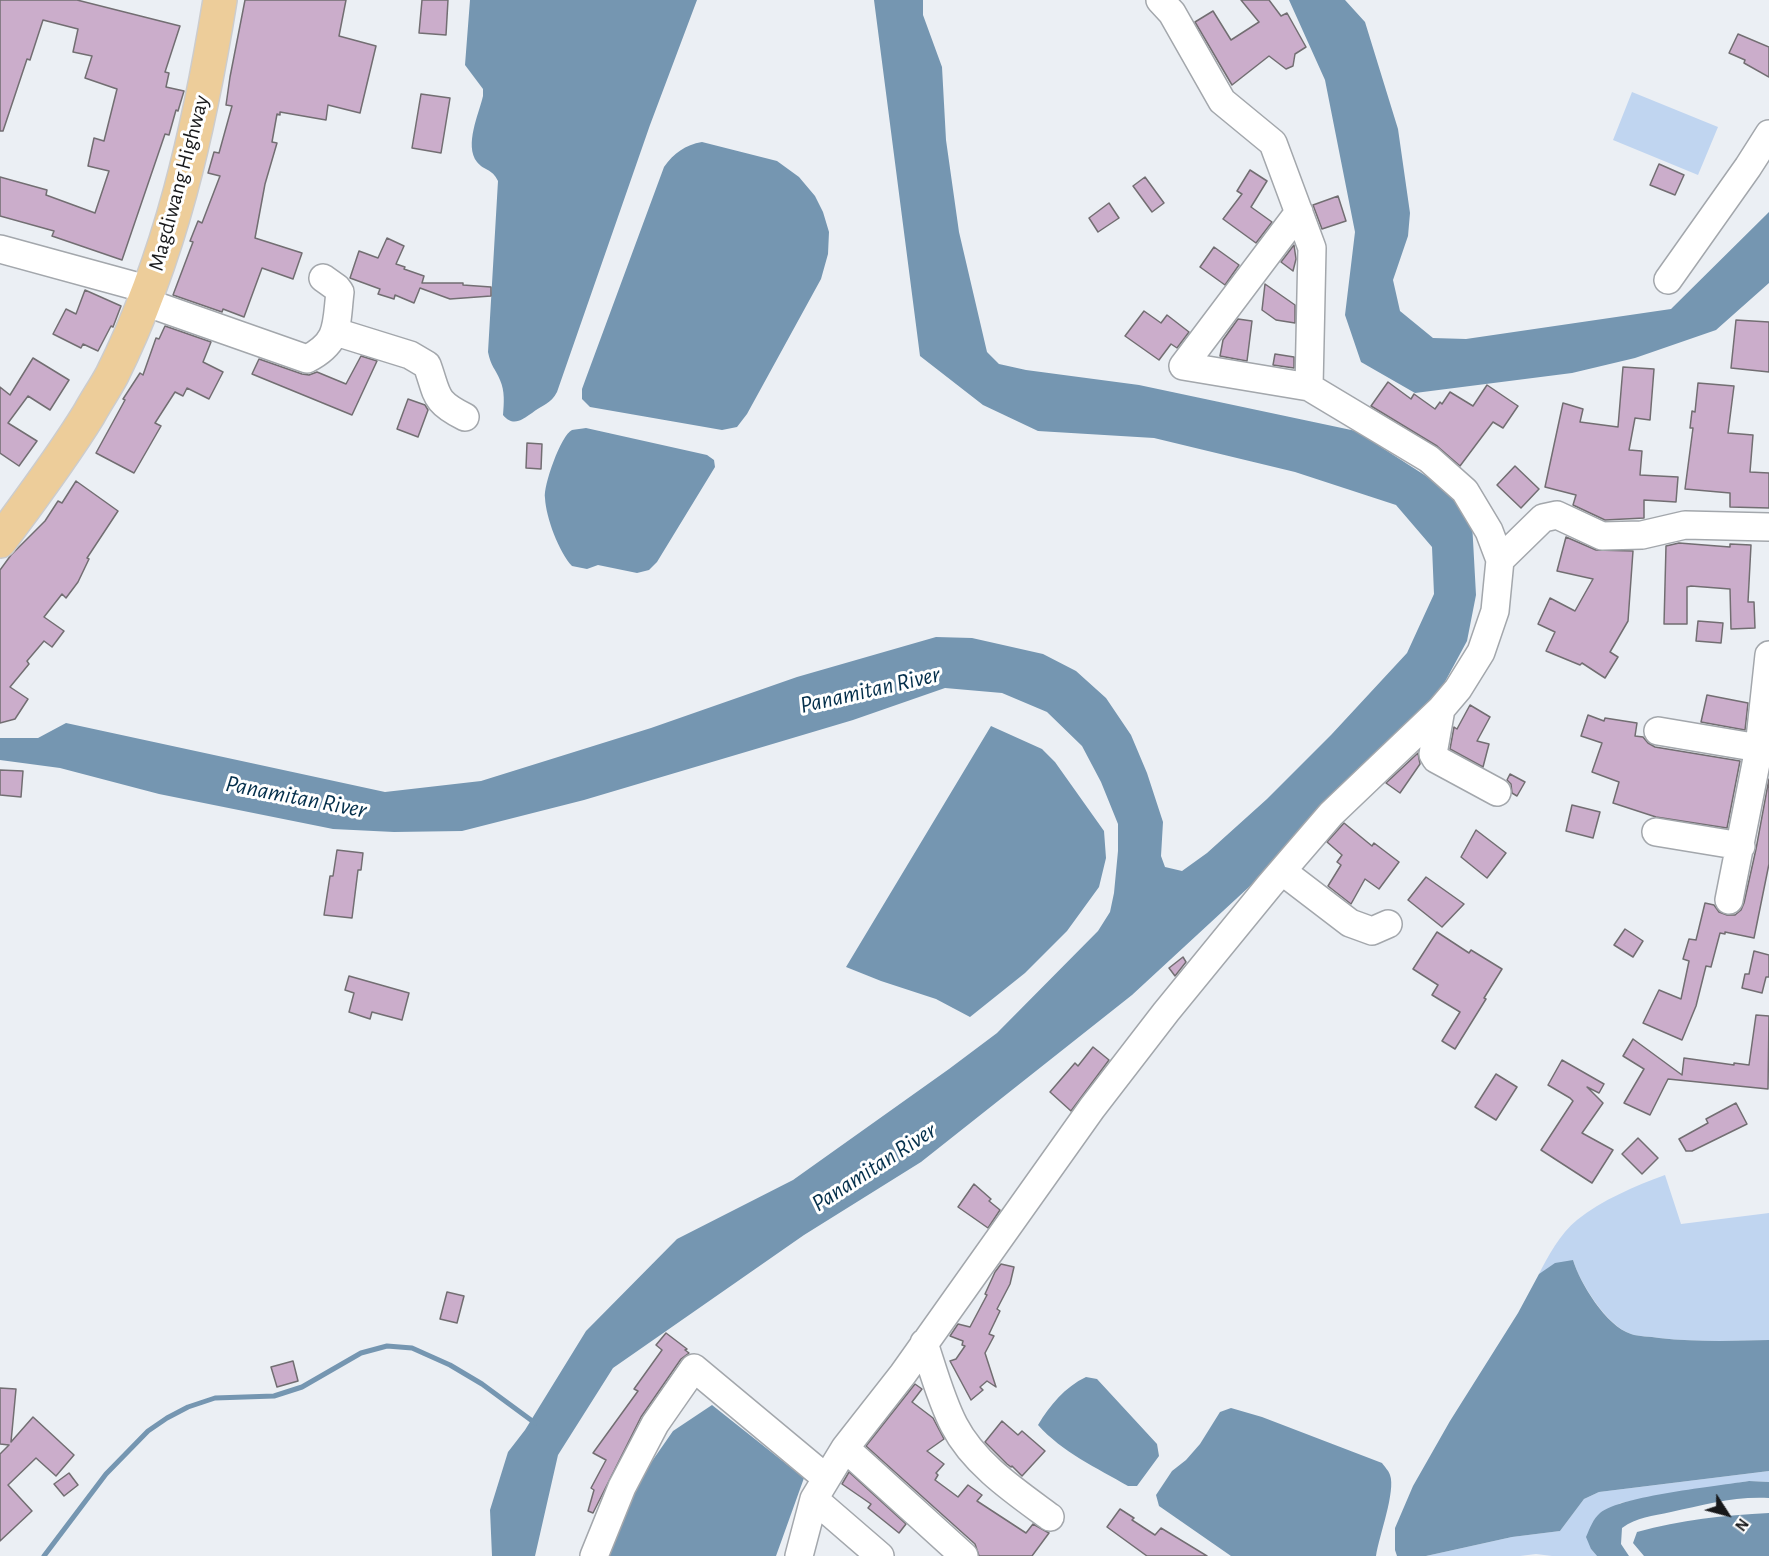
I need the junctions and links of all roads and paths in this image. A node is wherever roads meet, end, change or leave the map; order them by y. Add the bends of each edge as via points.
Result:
1 (220, 0) edge
2 (1160, 0) edge
3 (1769, 134) edge
4 (1299, 212) junction
5 (0, 249) edge
6 (323, 278) dead end
7 (1668, 280) dead end
8 (147, 296) junction
9 (336, 332) junction
10 (1309, 387) junction
11 (465, 417) dead end
12 (1769, 527) edge
13 (0, 541) edge
14 (1500, 560) junction
15 (1769, 655) edge
16 (1441, 709) junction
17 (1658, 731) dead end
18 (1764, 749) edge
19 (1497, 792) dead end
20 (1656, 832) dead end
21 (1741, 846) junction
22 (1282, 871) junction
23 (1729, 900) dead end
24 (1388, 924) dead end
25 (924, 1343) junction
26 (845, 1448) junction
27 (820, 1489) junction
28 (1050, 1516) dead end
29 (594, 1556) edge
30 (799, 1556) edge
31 (880, 1556) edge
32 (964, 1556) edge

1 - 8 main road, Magdiwang Highway via 189,161 171,229
2 - 4 street via 1172,13 1222,101 1273,143
3 - 7 street
4 - 10 street via 1312,248
4 - 10 street via 1183,366
5 - 8 street
6 - 9 street via 340,292
8 - 9 street via 307,359 322,351
8 - 13 main road, Magdiwang Highway via 111,377 70,445
9 - 11 street via 410,355 427,365 438,399 446,408
10 - 14 street via 1429,459 1465,490 1489,531
12 - 14 street via 1685,525 1642,535 1602,536 1557,515 1543,518
14 - 16 street via 1495,611 1481,652
15 - 18 street
16 - 19 street via 1433,754 1436,759
16 - 22 street via 1332,814
17 - 18 street
18 - 21 street
20 - 21 street
21 - 23 street
22 - 24 street via 1350,923 1372,931
22 - 25 street via 1092,1108
25 - 26 street
25 - 28 street via 954,1426 976,1456
26 - 27 street
26 - 32 street
27 - 29 street via 694,1368 655,1424 622,1487
27 - 30 street
27 - 31 street

